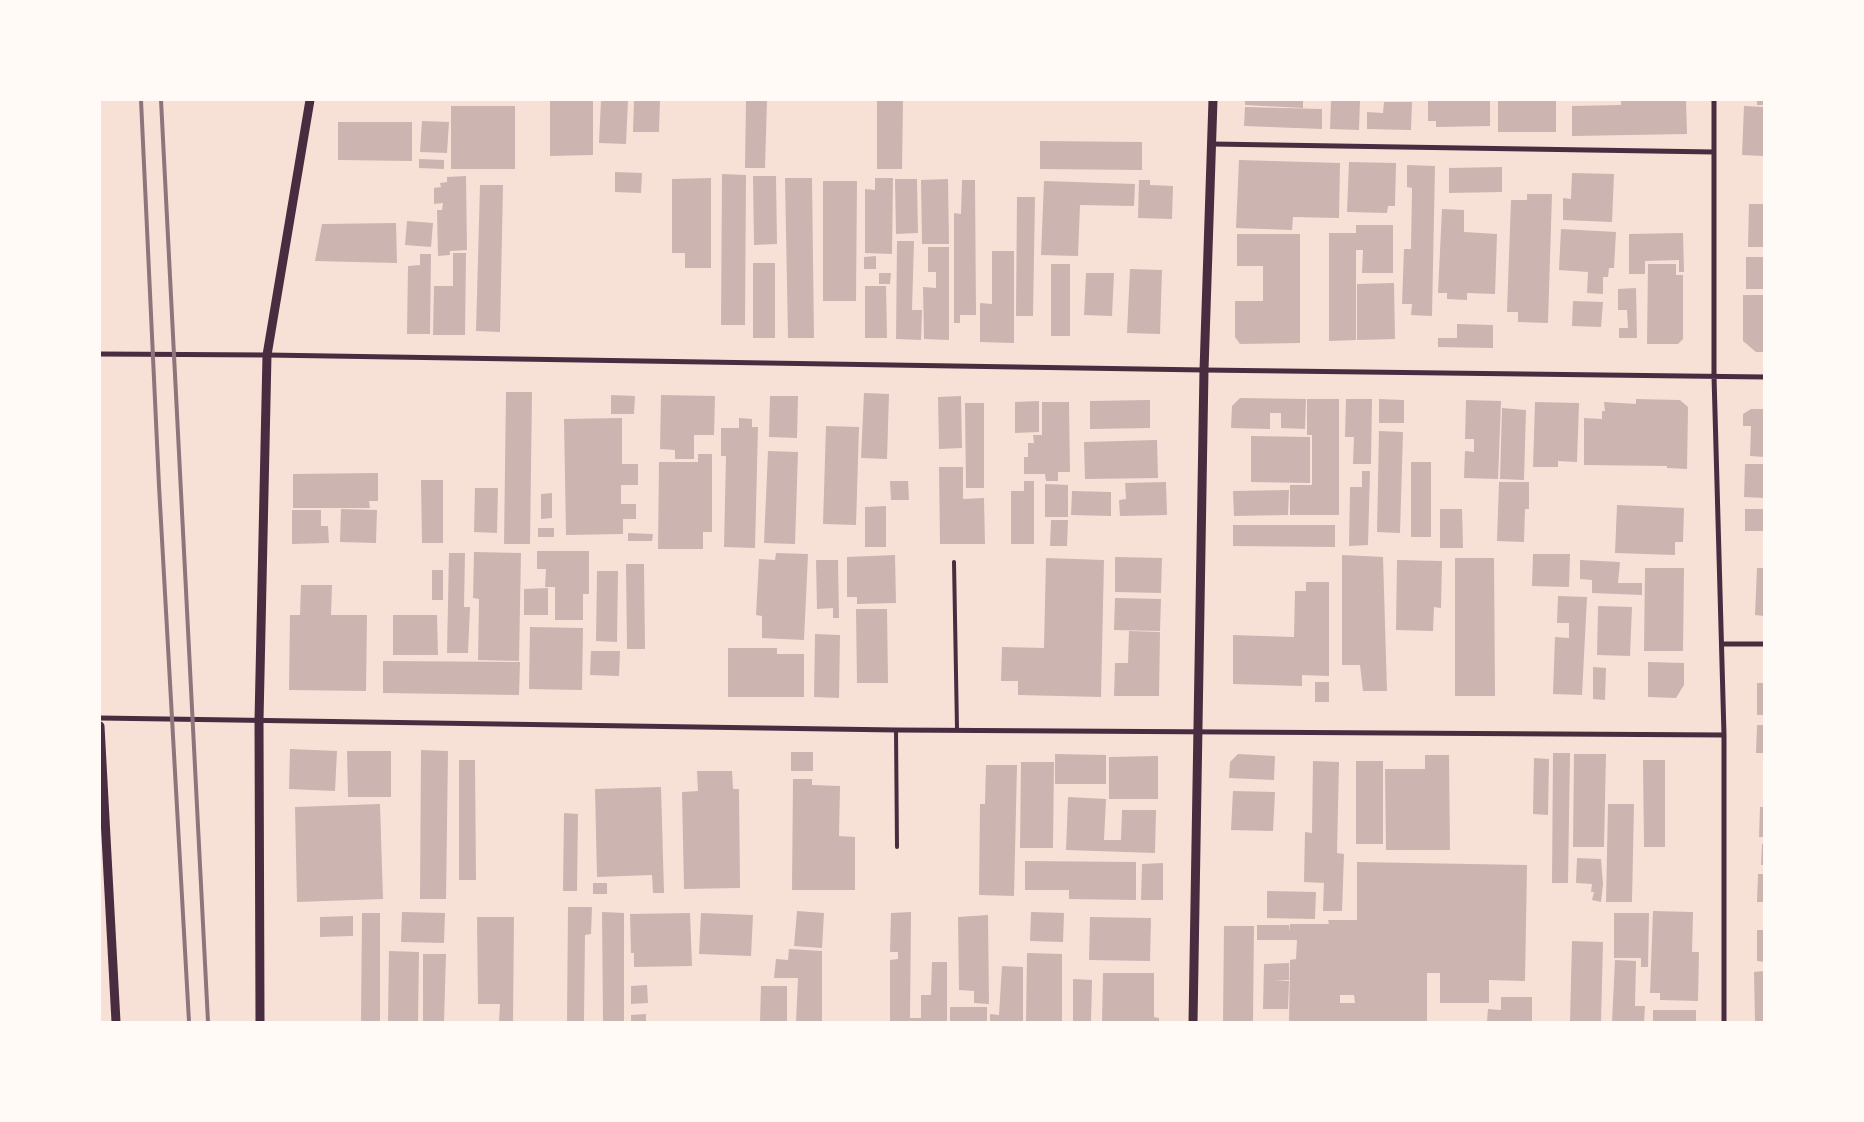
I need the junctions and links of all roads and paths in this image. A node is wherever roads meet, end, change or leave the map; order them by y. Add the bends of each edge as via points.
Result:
1 (310, 100) edge
2 (1213, 100) edge
3 (1714, 100) edge
4 (1212, 144) junction
5 (1714, 152) junction
6 (100, 354) edge
7 (266, 355) junction
8 (1204, 370) junction
9 (1714, 376) junction
10 (1764, 377) edge
11 (954, 562) dead end
12 (1722, 644) junction
13 (1764, 644) edge
14 (100, 718) edge
15 (259, 720) junction
16 (100, 726) edge
17 (957, 729) junction
18 (896, 730) junction
19 (1198, 732) junction
20 (1724, 735) junction
21 (897, 847) dead end
22 (116, 1022) edge
23 (260, 1022) edge
24 (1193, 1022) edge
25 (1724, 1022) edge

1 - 7 street
2 - 4 street
3 - 5 street
4 - 5 street
4 - 8 street
5 - 9 street
6 - 7 street
7 - 8 street
7 - 15 street
8 - 9 street
8 - 19 street
9 - 10 street
9 - 12 street
11 - 17 lane
12 - 13 street
12 - 20 street
14 - 15 street
15 - 18 street
15 - 23 street
16 - 22 street
17 - 18 street
17 - 19 street
18 - 21 lane
19 - 20 street
19 - 24 street
20 - 25 street

